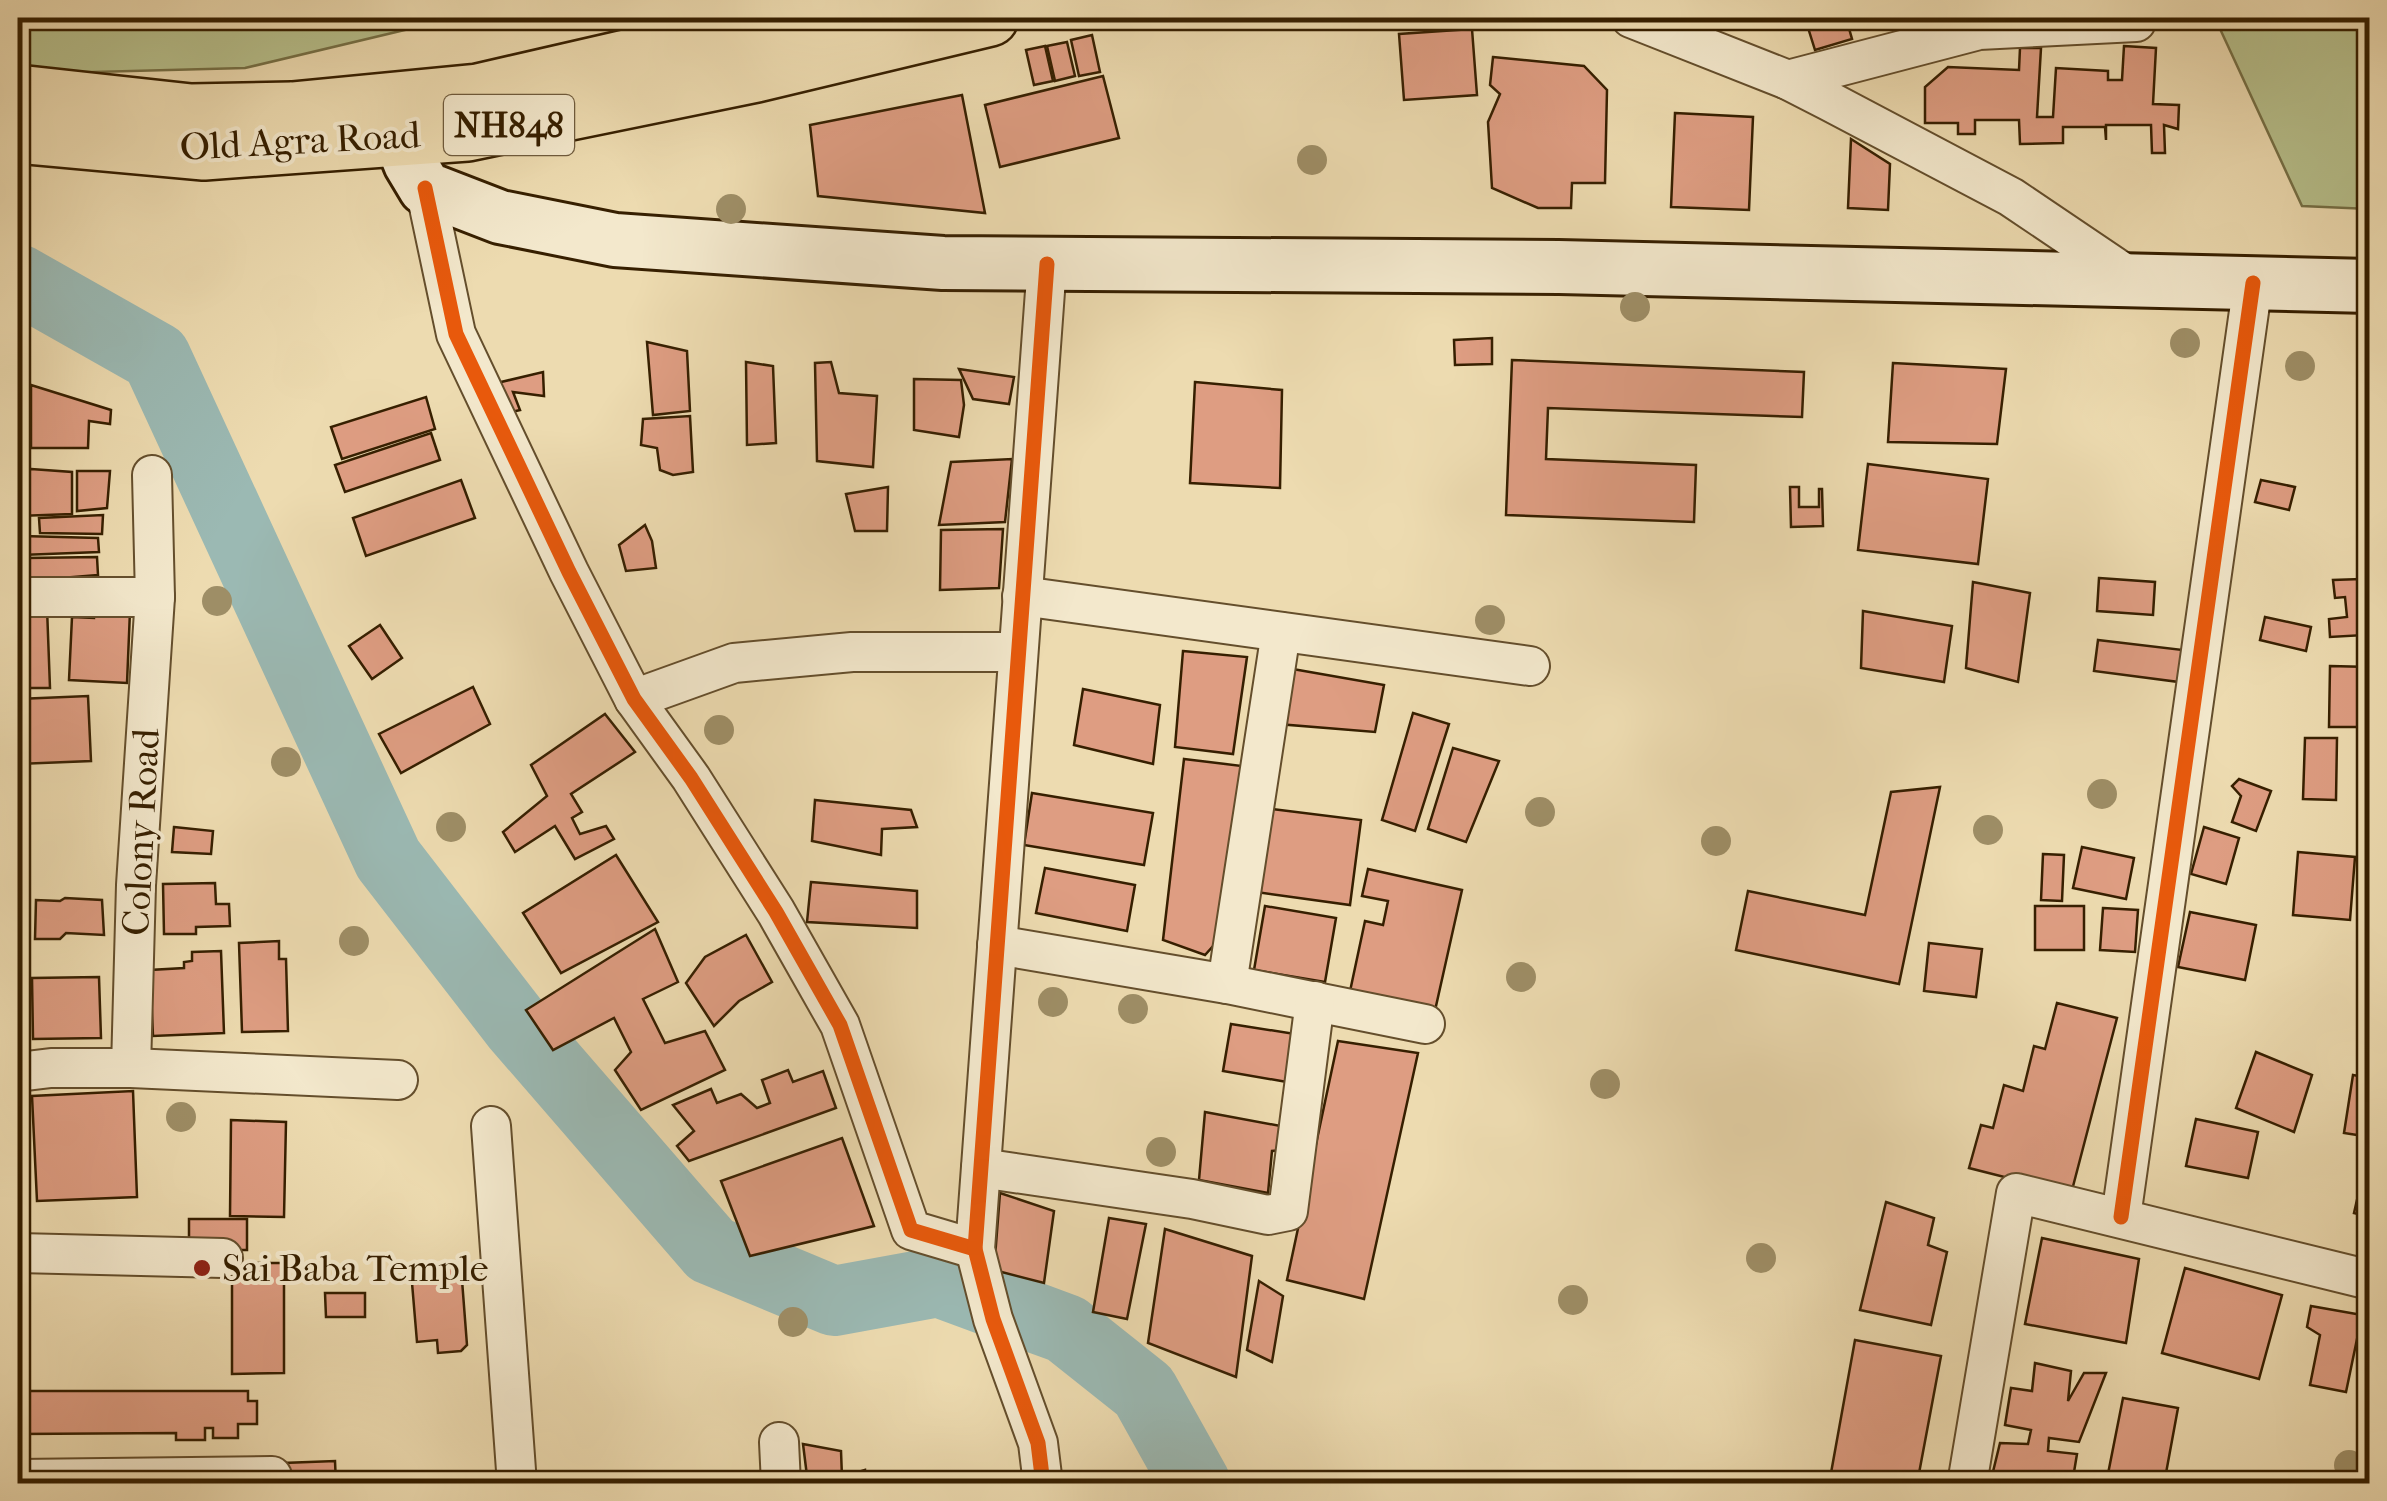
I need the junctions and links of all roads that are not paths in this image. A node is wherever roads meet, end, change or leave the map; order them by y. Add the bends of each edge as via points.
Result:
1 (800, 18) edge
2 (990, 18) edge
3 (1631, 18) edge
4 (2136, 22) dead end
5 (1788, 80) junction
6 (18, 92) edge
7 (398, 119) junction
8 (18, 135) edge
9 (425, 188) junction
10 (1047, 264) junction
11 (2134, 280) junction
12 (2253, 283) junction
13 (2370, 286) edge
14 (152, 475) dead end
15 (1022, 596) junction
16 (18, 597) edge
17 (156, 598) junction
18 (1281, 632) junction
19 (1017, 652) junction
20 (1530, 666) dead end
21 (634, 700) junction
22 (997, 945) junction
23 (1227, 984) junction
24 (1314, 1001) junction
25 (1425, 1024) dead end
26 (131, 1068) junction
27 (18, 1072) edge
28 (398, 1080) dead end
29 (491, 1126) dead end
30 (981, 1168) junction
31 (2122, 1217) junction
32 (975, 1248) junction
33 (18, 1253) edge
34 (223, 1258) dead end
35 (2370, 1280) edge
36 (779, 1442) dead end
37 (272, 1476) dead end
38 (18, 1479) edge
39 (517, 1484) edge
40 (781, 1484) edge
41 (1043, 1484) edge
42 (1967, 1484) edge

1 - 7 highway, Old Agra Road / NH848 via 478,92
2 - 7 highway, Old Agra Road / NH848 via 467,133
3 - 5 street
4 - 5 street via 1979,30
5 - 11 street via 2011,197
6 - 7 highway, Old Agra Road / NH848 via 191,112 292,110
7 - 8 highway, Old Agra Road / NH848 via 204,152
7 - 9 main road
9 - 10 main road via 500,216 616,240
9 - 21 street via 456,334
10 - 11 main road
10 - 15 street
11 - 12 main road
12 - 13 main road
12 - 31 street
14 - 17 street, Colony Road
15 - 18 street
15 - 19 street
16 - 17 street
17 - 26 street, Colony Road
18 - 20 street
18 - 23 street
19 - 21 street via 852,652 734,663
19 - 22 street
21 - 32 street via 702,794 840,1025 911,1230
22 - 23 street
22 - 30 street
23 - 24 street
24 - 25 street
24 - 30 street via 1288,1211 1268,1215
26 - 27 street
26 - 28 street
29 - 39 street
30 - 32 street
31 - 35 street
31 - 42 street via 2016,1193
32 - 41 street via 1038,1443
33 - 34 street
36 - 40 street
37 - 38 street

